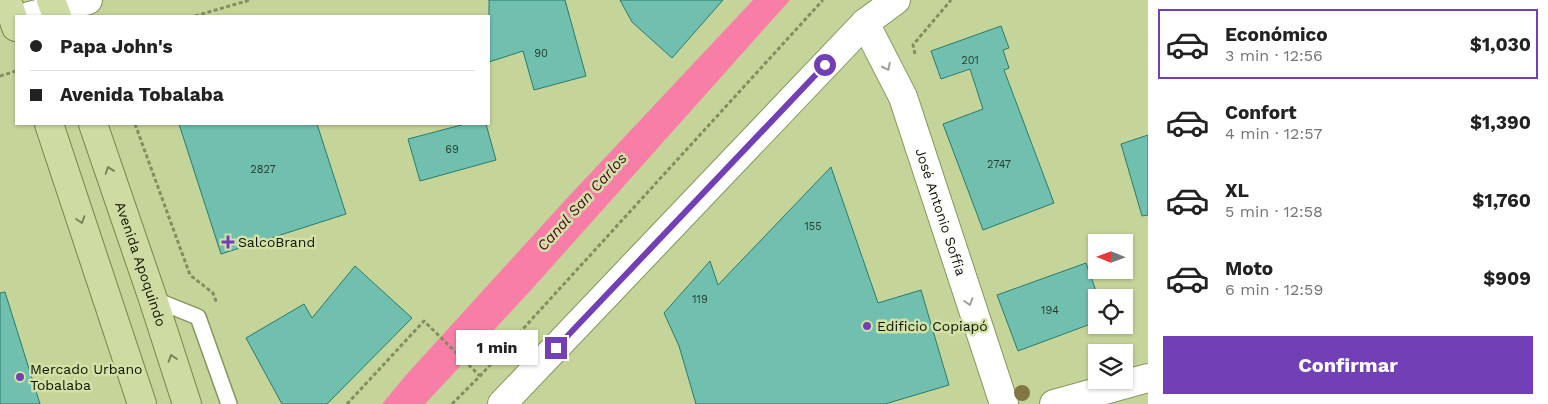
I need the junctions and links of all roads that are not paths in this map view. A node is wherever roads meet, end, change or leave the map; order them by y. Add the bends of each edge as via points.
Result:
1 (88, 0) edge
2 (880, 0) edge
3 (896, 0) edge
4 (27, 15) edge
5 (865, 23) junction
6 (49, 125) edge
7 (93, 125) edge
8 (153, 298) junction
9 (1148, 378) edge
10 (142, 404) edge
11 (187, 404) edge
12 (229, 404) edge
13 (502, 404) edge
14 (1004, 404) edge
15 (1054, 404) edge

1 - 4 main road
2 - 5 main road
3 - 5 main road
5 - 13 main road
5 -> 14 main road, José Antonio Soffia via 902,97
6 -> 10 main road
8 -> 7 main road, Avenida Apoquindo
11 -> 8 main road, Avenida Apoquindo
8 - 12 lane via 198,317
9 - 15 main road

